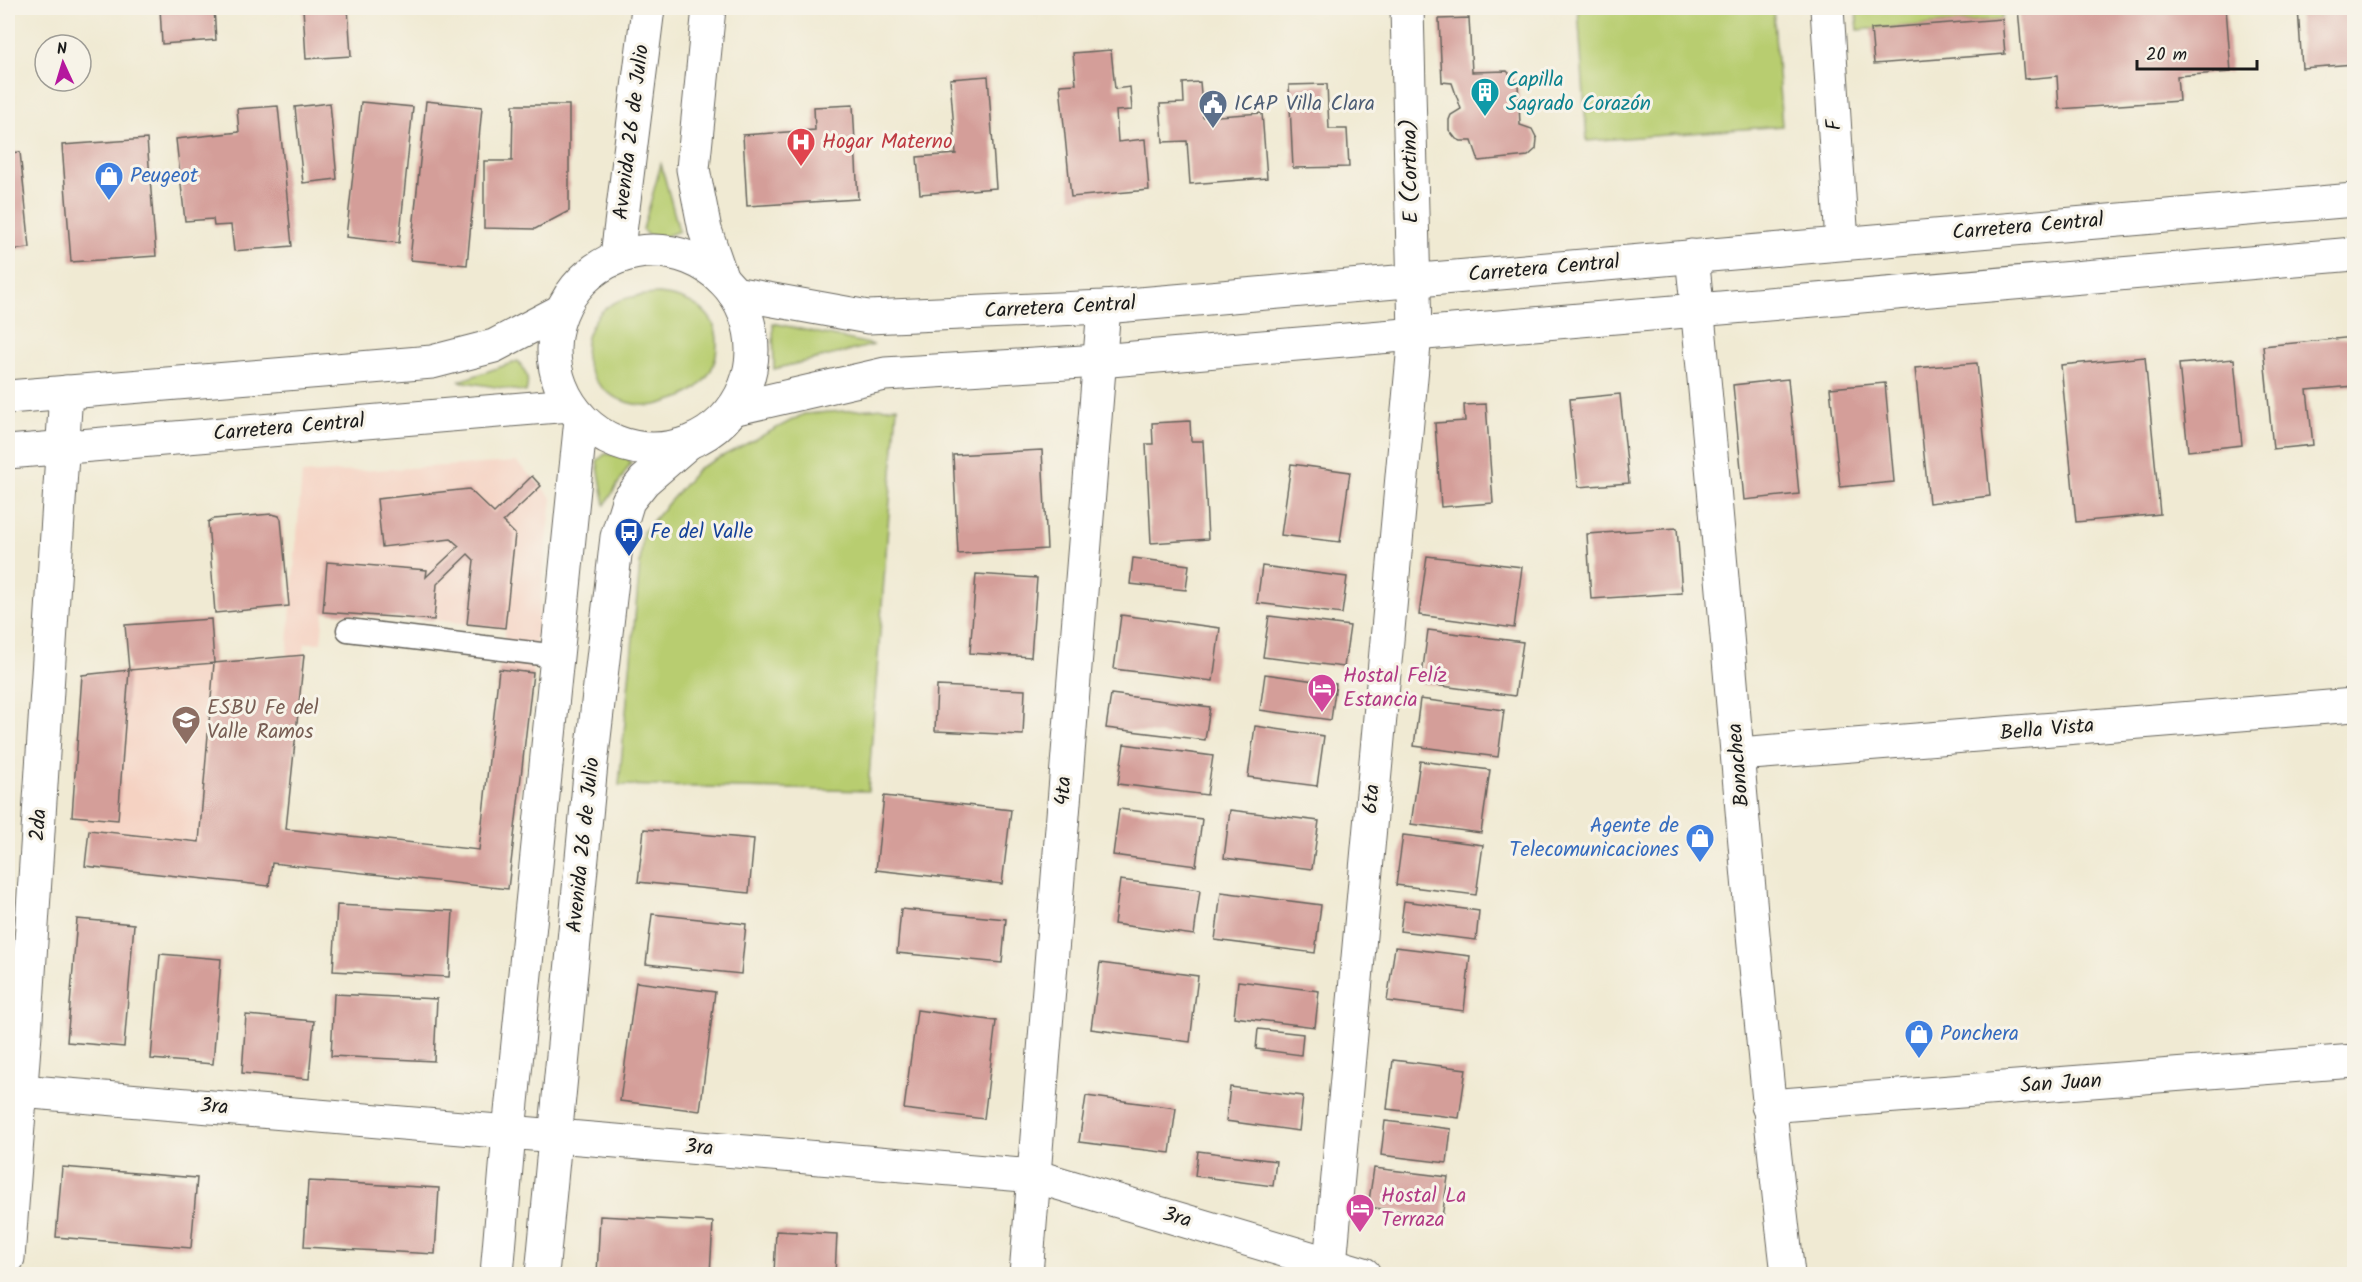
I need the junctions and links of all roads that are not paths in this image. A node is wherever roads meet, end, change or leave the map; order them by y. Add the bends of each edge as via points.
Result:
1 (648, 8) edge
2 (709, 8) edge
3 (1407, 8) edge
4 (1827, 8) edge
5 (2355, 200) edge
6 (1842, 243) junction
7 (2355, 254) edge
8 (617, 256) junction
9 (1692, 256) junction
10 (1414, 280) junction
11 (728, 286) junction
12 (1104, 307) junction
13 (1698, 310) junction
14 (557, 313) junction
15 (1415, 334) junction
16 (1099, 361) junction
17 (66, 392) junction
18 (8, 397) edge
19 (737, 408) junction
20 (576, 412) junction
21 (688, 443) junction
22 (63, 447) junction
23 (8, 452) edge
24 (348, 630) dead end
25 (557, 656) junction
26 (2355, 705) edge
27 (1739, 754) junction
28 (17, 1020) edge
29 (2355, 1061) edge
30 (20, 1091) junction
31 (1768, 1106) junction
32 (509, 1131) junction
33 (555, 1136) junction
34 (1034, 1176) junction
35 (8, 1258) edge
36 (1330, 1264) junction
37 (497, 1275) edge
38 (542, 1275) edge
39 (1026, 1275) edge
40 (1364, 1275) edge
41 (1788, 1275) edge

1 - 8 main road, Avenida 26 de Julio
2 - 11 main road via 693,169 705,230
3 - 10 main road, E (Cortina)
4 - 6 main road, F
5 - 6 main road, Carretera Central
6 - 9 main road, Carretera Central
7 - 13 main road
8 - 11 main road via 644,252 673,254 699,262
8 - 14 main road via 573,288
9 - 10 main road, Carretera Central
9 - 13 main road, Bonachea
10 - 12 main road, Carretera Central
10 - 15 main road, E (Cortina)
11 - 12 main road, Carretera Central via 868,317
11 - 19 main road via 748,318 754,346 751,374
12 - 16 main road, 4ta
13 - 15 main road
13 - 27 main road, Bonachea
14 - 17 main road via 494,346 432,362
14 - 20 main road via 553,362 559,385
15 - 16 main road
15 - 36 main road, 6ta
16 - 19 main road via 885,374
16 - 34 main road, 4ta
17 - 18 main road
17 - 22 main road, 2da
19 - 21 main road via 709,433
20 - 21 main road via 604,436 631,447 660,449
20 - 22 main road, Carretera Central
20 - 25 main road
21 - 33 main road, Avenida 26 de Julio via 644,481 628,501 617,537
22 - 23 main road, Carretera Central
22 - 28 main road, 2da
24 - 25 lane
25 - 32 main road
26 - 27 main road, Bella Vista
27 - 31 main road, Bonachea
28 - 30 main road, 2da
29 - 31 main road, San Juan
30 - 32 main road, 3ra
30 - 35 main road, 2da
31 - 41 main road, Bonachea
32 - 33 main road, 3ra
32 - 37 main road
33 - 34 main road, 3ra
33 - 38 main road, Avenida 26 de Julio
34 - 36 main road, 3ra
34 - 39 main road, 4ta
36 - 40 main road, 3ra

